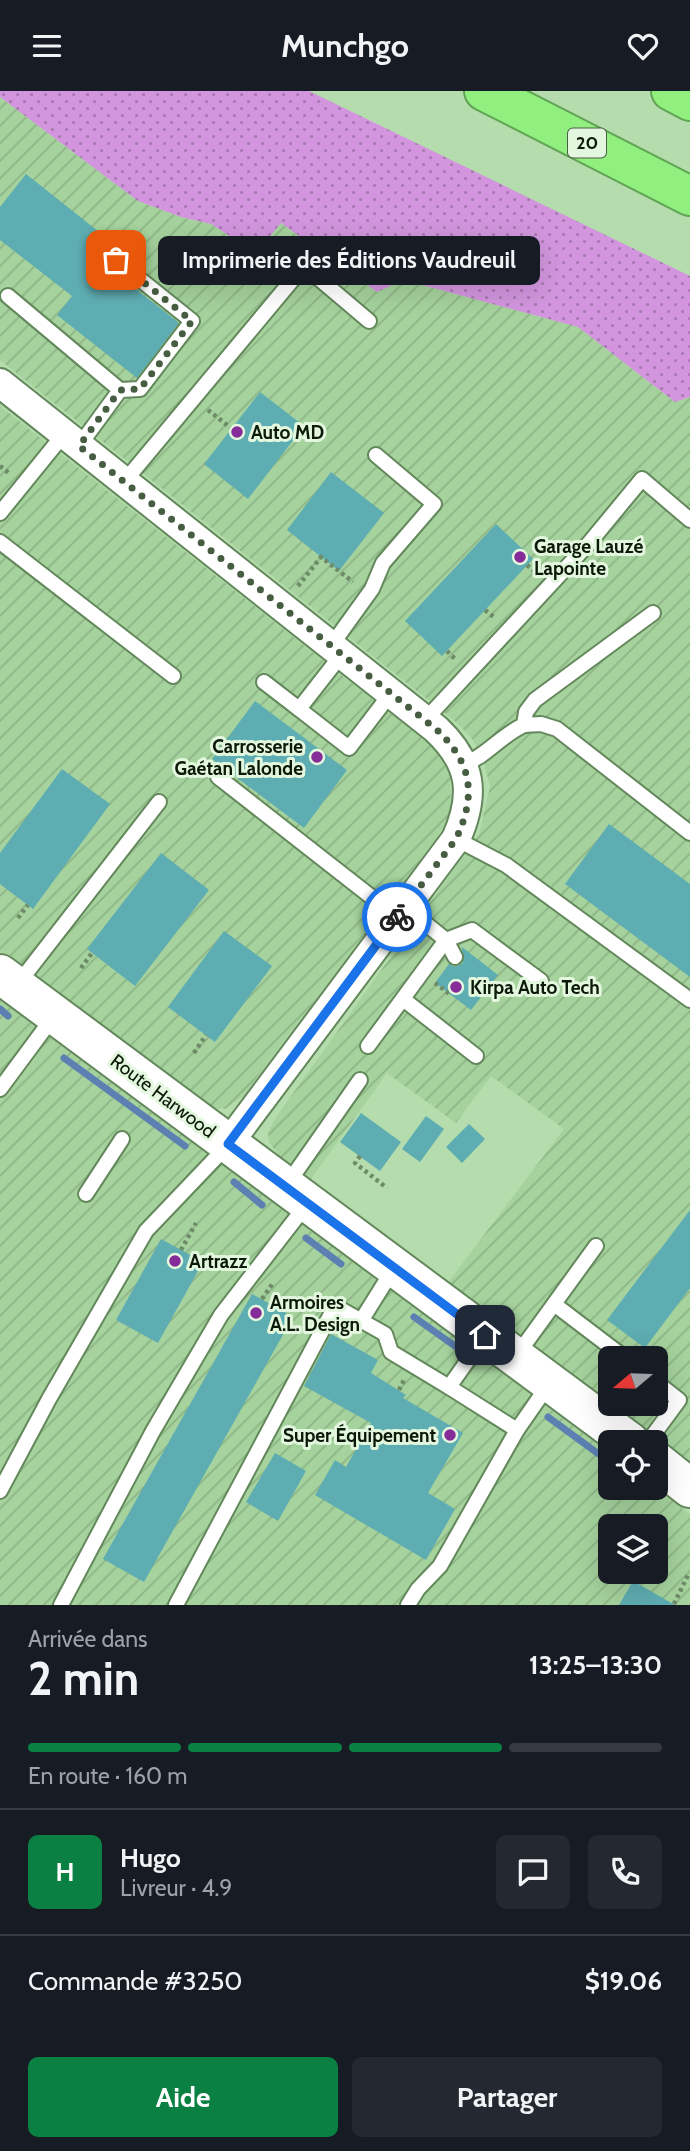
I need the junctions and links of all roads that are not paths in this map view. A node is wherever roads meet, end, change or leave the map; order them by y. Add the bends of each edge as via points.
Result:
1 (484, 91) edge
2 (671, 91) edge
3 (690, 100) edge
4 (690, 196) edge
5 (116, 260) dead end
6 (8, 296) dead end
7 (369, 321) dead end
8 (0, 383) edge
9 (120, 390) junction
10 (72, 440) junction
11 (376, 455) dead end
12 (124, 482) junction
13 (0, 513) edge
14 (690, 520) edge
15 (0, 542) edge
16 (653, 613) dead end
17 (336, 650) junction
18 (173, 676) dead end
19 (264, 682) dead end
20 (391, 693) junction
21 (299, 709) junction
22 (425, 720) junction
23 (524, 725) junction
24 (463, 765) junction
25 (218, 777) dead end
26 (159, 801) dead end
27 (690, 832) edge
28 (456, 839) junction
29 (401, 912) junction
30 (446, 940) junction
31 (455, 957) dead end
32 (8, 980) edge
33 (541, 982) dead end
34 (403, 999) junction
35 (690, 1000) edge
36 (55, 1015) junction
37 (368, 1046) dead end
38 (476, 1056) dead end
39 (360, 1080) dead end
40 (0, 1089) edge
41 (122, 1139) dead end
42 (228, 1144) junction
43 (86, 1193) dead end
44 (297, 1195) junction
45 (596, 1246) dead end
46 (394, 1268) junction
47 (554, 1304) junction
48 (361, 1321) junction
49 (500, 1346) junction
50 (609, 1346) edge
51 (550, 1383) junction
52 (449, 1387) junction
53 (668, 1391) edge
54 (668, 1415) edge
55 (517, 1430) junction
56 (614, 1430) edge
57 (668, 1470) edge
58 (690, 1487) edge
59 (0, 1491) edge
60 (61, 1605) edge
61 (176, 1605) edge
62 (408, 1605) edge

1 - 4 highway, 20
2 - 3 highway
5 - 9 lane via 192,321 140,389
6 - 9 lane
7 - 12 lane via 304,266
8 - 10 street
9 - 10 lane
10 - 12 street
10 - 13 lane
11 - 17 lane via 434,504 383,563
12 - 17 street
14 - 22 lane via 642,479 590,543
15 - 18 lane
16 - 23 lane via 535,700
17 - 20 street
17 - 21 lane
19 - 21 lane
20 - 21 lane via 349,748
20 - 22 street
22 - 24 street via 455,749
23 - 24 lane via 502,737 482,757
23 - 27 lane via 557,729
24 - 28 street via 470,798
25 - 29 lane
26 - 32 lane
28 - 29 street
28 - 35 lane via 506,865
29 - 30 lane
29 - 42 street
30 - 31 lane
30 - 33 lane via 472,930
30 - 34 lane
32 - 36 main road, Route Harwood
34 - 37 lane
34 - 38 lane
36 - 40 lane
36 - 42 main road, Route Harwood
39 - 44 lane
41 - 43 lane
42 - 44 main road, Route Harwood
42 - 59 lane via 146,1231
44 - 46 main road, Route Harwood
44 - 60 lane via 153,1431
45 - 47 lane
46 - 48 lane
46 - 49 main road, Route Harwood
47 - 49 lane
47 - 50 lane
48 - 52 lane via 384,1334 391,1352
48 - 61 lane via 344,1311 331,1314
49 - 51 main road, Route Harwood
49 - 52 lane
51 - 55 lane
51 - 56 main road, Route Harwood
52 - 55 lane
53 - 54 lane via 679,1400
55 - 62 lane via 440,1566
57 - 58 main road

